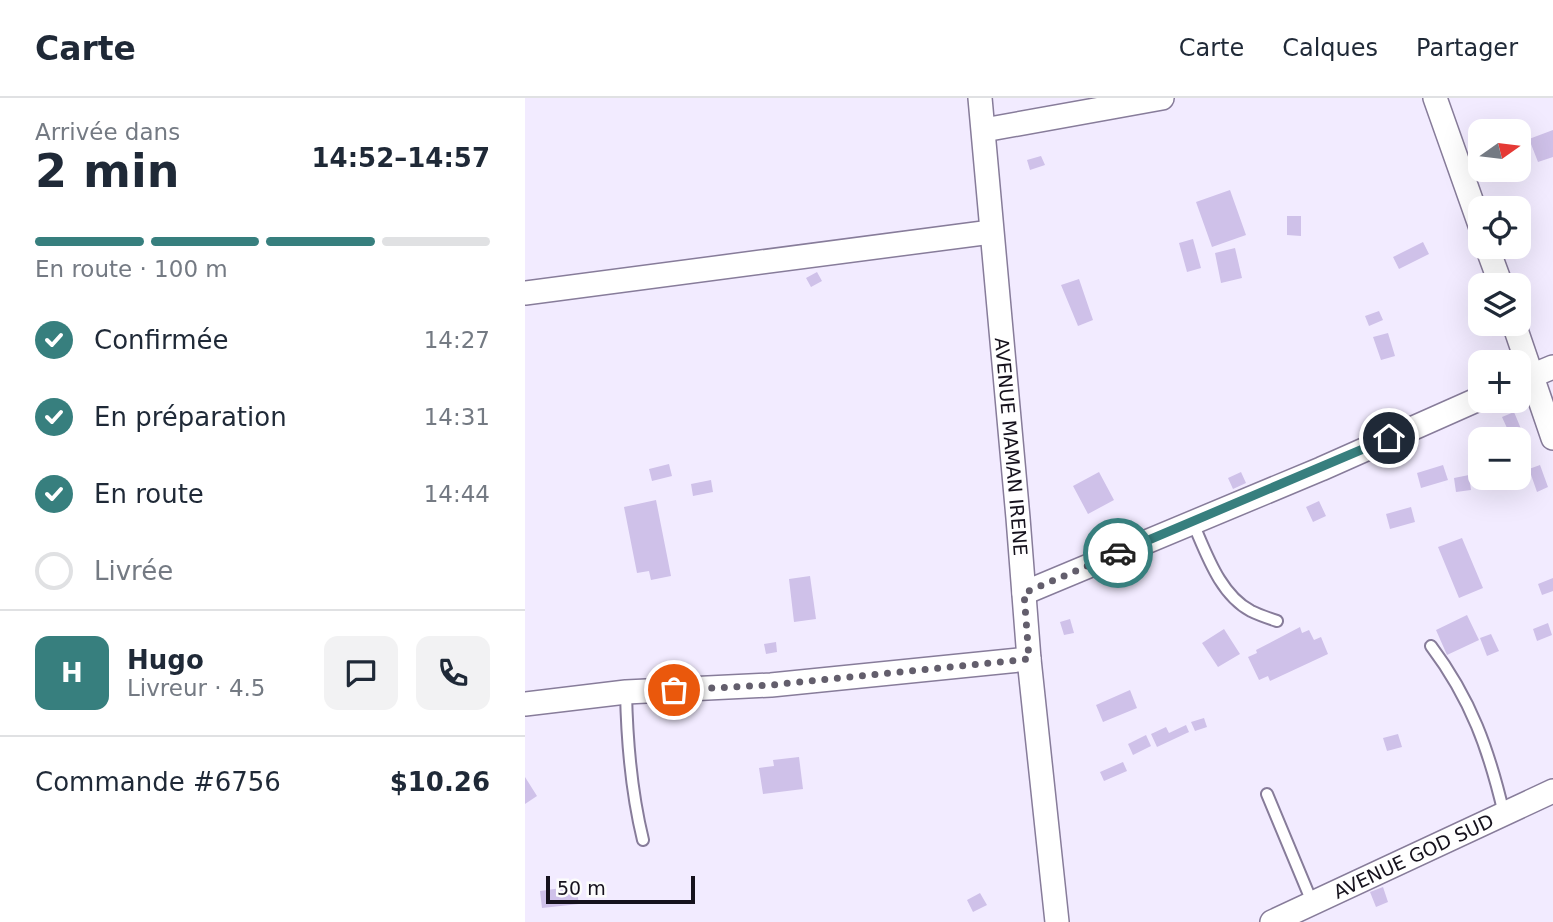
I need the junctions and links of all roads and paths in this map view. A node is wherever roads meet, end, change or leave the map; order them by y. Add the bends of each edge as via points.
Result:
1 (980, 98) edge
2 (1162, 98) edge
3 (1435, 98) edge
4 (984, 130) junction
5 (1470, 196) edge
6 (991, 232) junction
7 (525, 293) edge
8 (1519, 336) edge
9 (1535, 374) edge
10 (1468, 404) edge
11 (1553, 438) edge
12 (1192, 521) junction
13 (1024, 593) junction
14 (1277, 621) dead end
15 (1431, 646) dead end
16 (1029, 659) junction
17 (626, 692) junction
18 (525, 704) edge
19 (1553, 791) edge
20 (1267, 794) dead end
21 (1504, 814) junction
22 (643, 840) dead end
23 (1312, 902) junction
24 (1057, 922) edge
25 (1272, 922) edge

1 - 4 street, AVENUE MAMAN IRENE
2 - 4 street
3 - 5 street
4 - 6 street, AVENUE MAMAN IRENE
6 - 7 street
6 - 13 street, AVENUE MAMAN IRENE
8 - 9 street
9 - 11 street
10 - 12 street
12 - 13 street
12 - 14 lane via 1213,568 1235,599
13 - 16 street, AVENUE MAMAN IRENE
15 - 21 lane via 1473,713
16 - 17 street via 771,685
16 - 24 street, AVENUE MAMAN IRENE
17 - 18 street
17 - 22 lane via 633,795
19 - 21 street, AVENUE GOD SUD
20 - 23 lane
21 - 23 street, AVENUE GOD SUD
23 - 25 street, AVENUE GOD SUD

